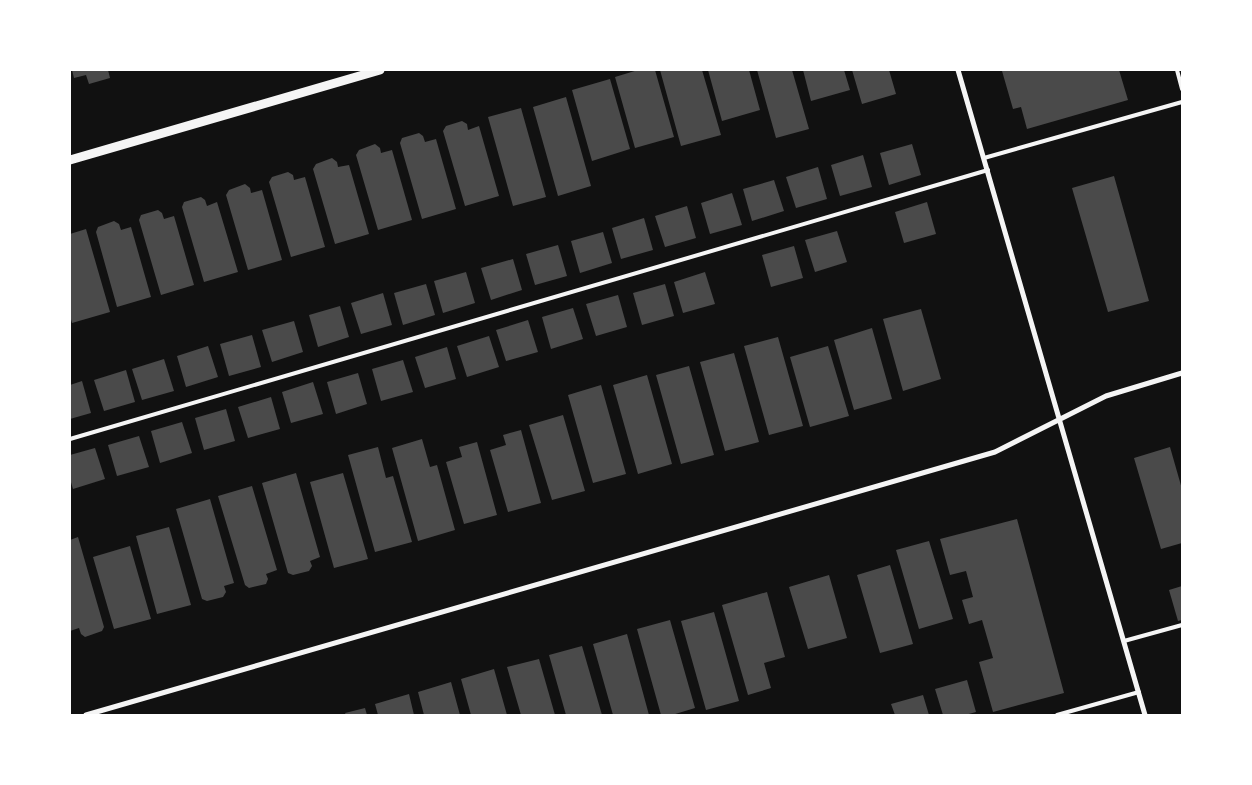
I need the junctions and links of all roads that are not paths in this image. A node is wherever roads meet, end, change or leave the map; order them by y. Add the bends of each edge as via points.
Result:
1 (380, 70) edge
2 (958, 70) edge
3 (1177, 70) edge
4 (1182, 89) edge
5 (1182, 102) edge
6 (984, 158) junction
7 (70, 160) edge
8 (988, 170) junction
9 (1182, 372) edge
10 (1060, 420) junction
11 (70, 439) edge
12 (1182, 625) edge
13 (1124, 641) junction
14 (1139, 692) junction
15 (86, 715) edge
16 (1057, 715) edge
17 (1146, 715) edge

1 - 7 street
2 - 6 street
3 - 4 lane
5 - 6 lane
6 - 8 street
8 - 10 street
8 - 11 lane
9 - 10 street via 1106,396
10 - 13 street
10 - 15 street via 995,452
12 - 13 lane
13 - 14 street
14 - 16 lane
14 - 17 street

